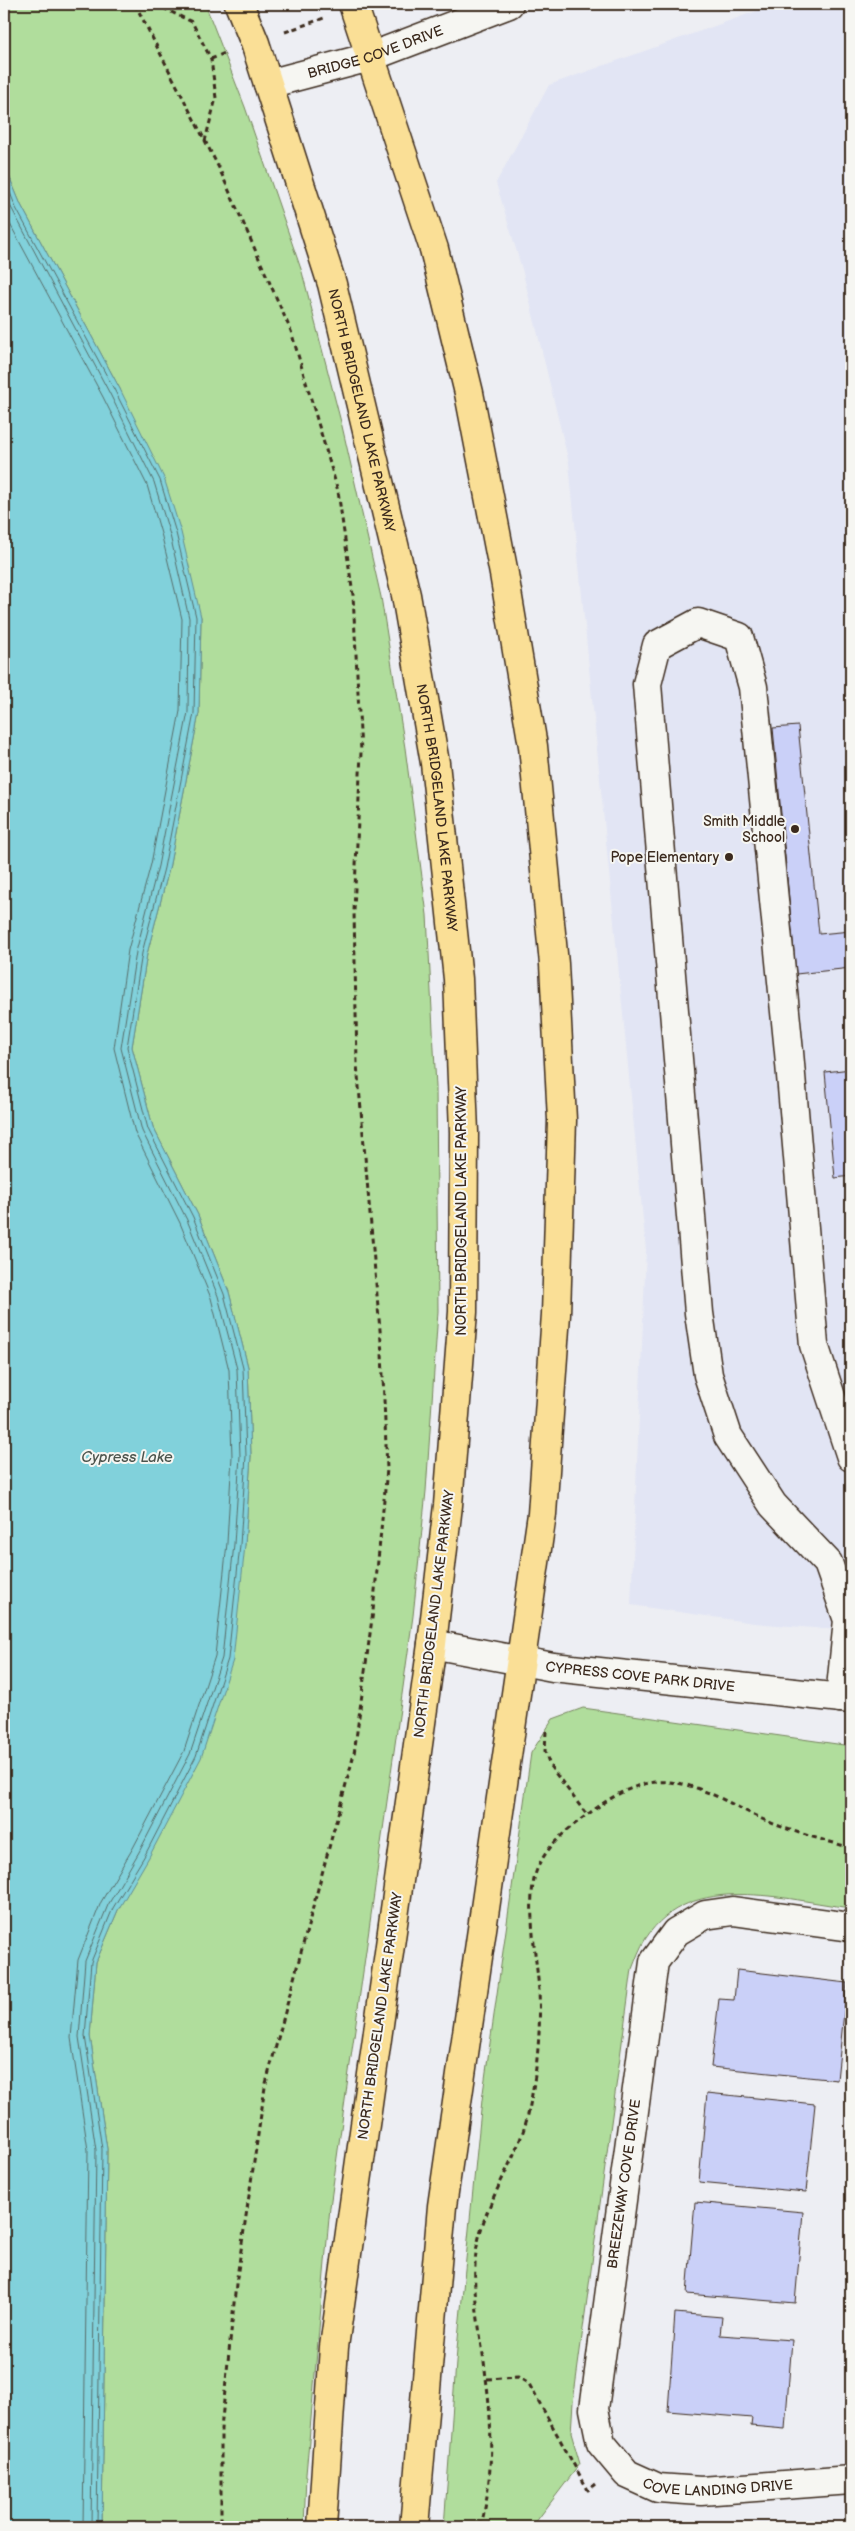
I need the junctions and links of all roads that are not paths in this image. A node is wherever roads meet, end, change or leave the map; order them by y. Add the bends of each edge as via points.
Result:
1 (239, 4) edge
2 (353, 4) edge
3 (509, 4) edge
4 (370, 57) junction
5 (268, 84) junction
6 (851, 1457) edge
7 (432, 1644) junction
8 (521, 1661) junction
9 (845, 1699) edge
10 (851, 1927) edge
11 (601, 2443) joint
12 (851, 2480) edge
13 (322, 2527) edge
14 (414, 2527) edge

1 - 5 main road, NORTH BRIDGELAND LAKE PARKWAY
2 - 4 main road
3 - 4 street, BRIDGE COVE DRIVE
4 - 5 street, BRIDGE COVE DRIVE
4 - 8 main road via 434,249 469,393 533,746 550,924 562,1120 556,1314 542,1514
5 - 7 main road, NORTH BRIDGELAND LAKE PARKWAY via 332,284 355,376 406,595 436,763 458,979 464,1132 463,1302 448,1505
6 - 9 street via 814,1345 753,687 739,638 698,623 657,645 648,684 695,1262 708,1375 728,1436 773,1505 828,1563 848,1620
7 - 8 street, CYPRESS COVE PARK DRIVE
7 - 13 main road, NORTH BRIDGELAND LAKE PARKWAY via 334,2347
8 - 9 street, CYPRESS COVE PARK DRIVE
8 - 14 main road via 442,2206
10 - 11 street, BREEZEWAY COVE DRIVE via 733,1911 705,1915 676,1932 654,1962 594,2409
11 - 12 street, COVE LANDING DRIVE via 627,2474 658,2488 701,2491

